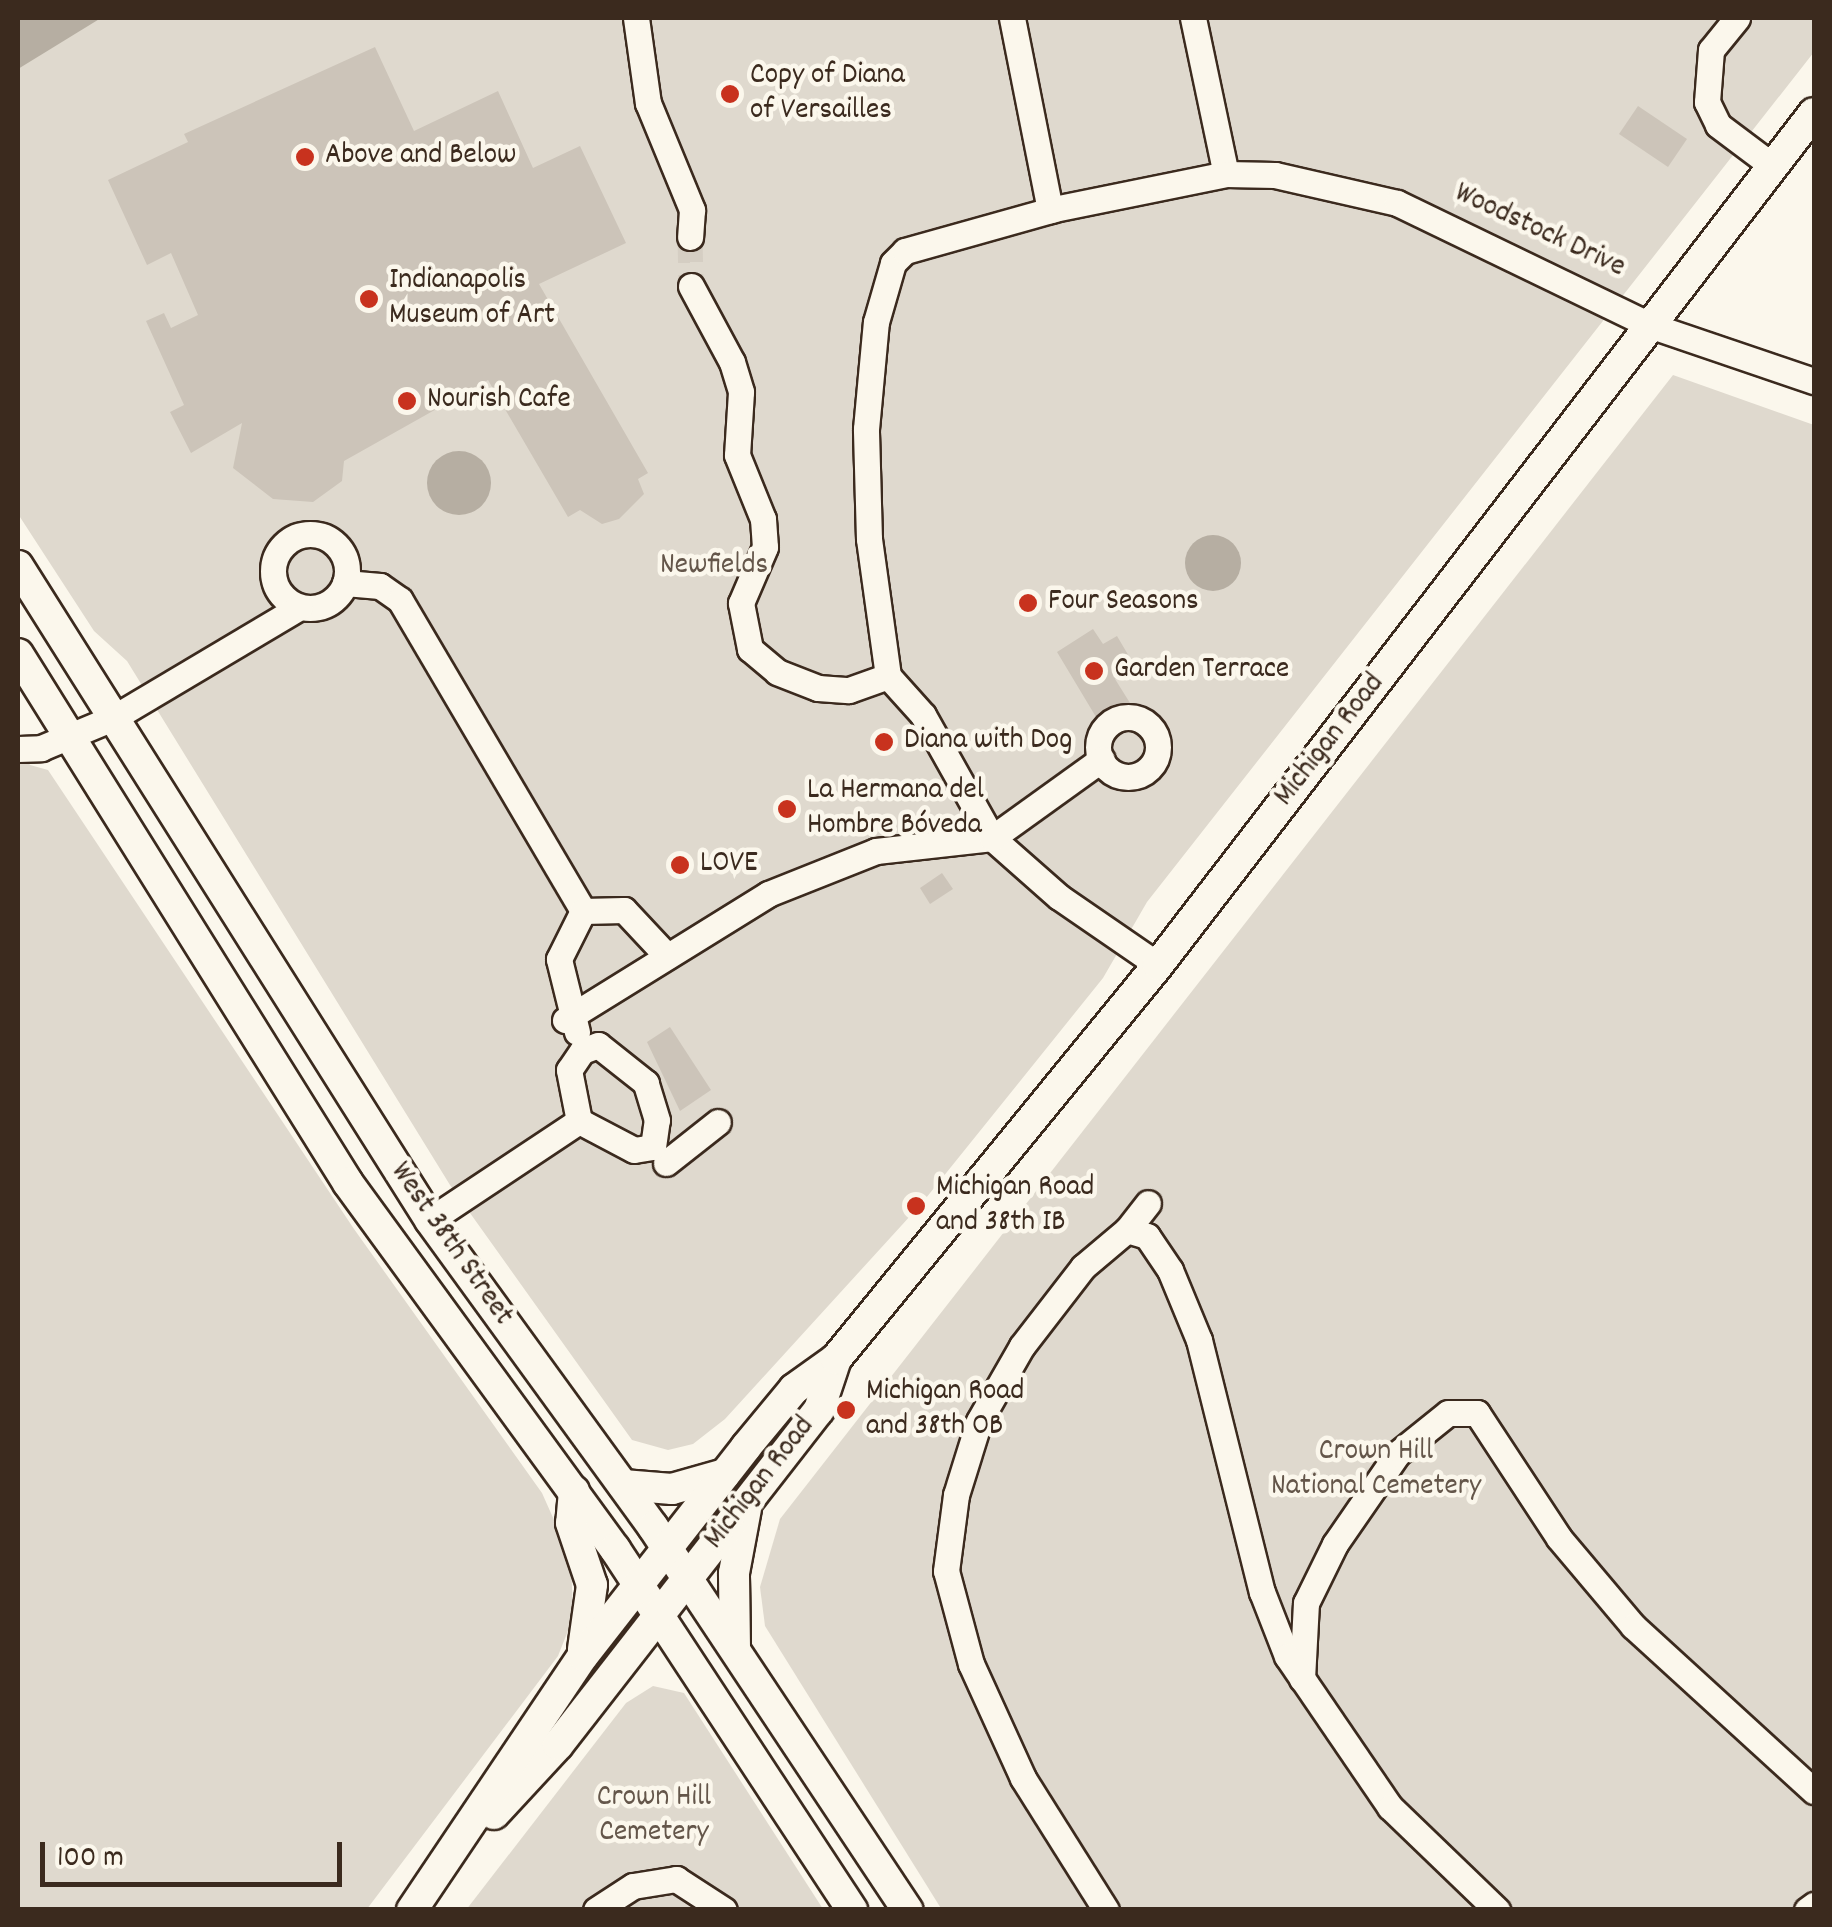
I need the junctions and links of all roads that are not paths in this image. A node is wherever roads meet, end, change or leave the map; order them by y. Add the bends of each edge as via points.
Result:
1 (636, 18) edge
2 (1012, 18) edge
3 (1192, 18) edge
4 (1737, 18) edge
5 (1814, 113) edge
6 (1774, 167) junction
7 (1226, 174) junction
8 (1050, 210) junction
9 (690, 237) tunnel mouth
10 (691, 286) tunnel mouth
11 (1652, 326) junction
12 (1814, 382) edge
13 (18, 566) edge
14 (345, 583) junction
15 (300, 607) junction
16 (18, 654) edge
17 (888, 676) junction
18 (113, 718) junction
19 (70, 738) junction
20 (18, 750) edge
21 (1102, 759) dead end
22 (992, 838) junction
23 (583, 911) junction
24 (667, 956) junction
25 (1158, 965) junction
26 (569, 1018) junction
27 (582, 1051) junction
28 (579, 1121) junction
29 (718, 1122) dead end
30 (666, 1162) dead end
31 (1148, 1204) dead end
32 (430, 1220) junction
33 (1127, 1230) junction
34 (836, 1359) junction
35 (724, 1474) junction
36 (623, 1486) junction
37 (574, 1492) junction
38 (746, 1503) junction
39 (652, 1567) junction
40 (672, 1597) junction
41 (1306, 1603) junction
42 (1268, 1608) junction
43 (735, 1648) junction
44 (583, 1656) junction
45 (1302, 1679) junction
46 (1814, 1791) edge
47 (446, 1864) junction
48 (1814, 1905) edge
49 (412, 1910) edge
50 (596, 1910) edge
51 (724, 1910) edge
52 (852, 1910) edge
53 (907, 1910) edge
54 (1106, 1910) edge
55 (1497, 1910) edge
56 (1807, 1910) edge

1 - 9 street via 648,104 692,210
2 - 8 street
3 - 7 street
4 - 6 street via 1711,50 1707,102 1718,125
5 - 6 main road, Michigan Road
6 - 11 main road, Michigan Road
7 - 8 street, Woodstock Drive
7 - 11 street, Woodstock Drive via 1348,187 1396,202
8 - 17 street, Woodstock Drive via 922,243 893,262 876,322 866,429 869,540
10 - 17 street via 732,362 741,392 737,455 763,519 765,547 741,603 750,649 776,672 818,688 849,690
11 - 12 street, Woodstock Drive
11 - 25 main road, Michigan Road
13 - 18 main road, West 38th Street
14 - 15 street via 326,605
14 - 15 street via 338,547 316,534 298,536 278,552 273,577
14 - 23 street via 380,586 400,600
15 - 18 street
16 - 19 main road, West 38th Street
17 - 22 street via 923,715
18 - 19 street
18 - 32 main road, West 38th Street
19 - 20 street
19 - 37 main road, West 38th Street via 348,1183
21 - 22 street
22 - 24 street via 864,855 768,894
22 - 25 street via 1059,897
23 - 24 street via 624,910
23 - 26 street via 559,958
24 - 26 street
25 - 34 main road, Michigan Road
26 - 27 street
27 - 28 street via 569,1070
27 - 28 street via 598,1045 646,1083 657,1120 653,1147 634,1150
28 - 32 street
29 - 30 street
31 - 33 street
32 - 36 main road, West 38th Street
33 - 42 street via 1147,1236 1170,1270 1199,1340
33 - 54 street via 1083,1266 1042,1319 980,1421 956,1495 946,1571 971,1664 1024,1778
34 - 35 main road, Michigan Road via 794,1389
34 - 38 main road, Michigan Road via 819,1410
35 - 36 main road via 664,1490
35 - 39 main road, Michigan Road
36 - 39 main road, West 38th Street
37 - 39 main road, West 38th Street
37 - 44 main road via 571,1523 592,1585
38 - 40 main road, Michigan Road
38 - 43 main road via 734,1575
39 - 40 main road, West 38th Street
39 - 40 main road, West 38th Street
39 - 44 main road, Michigan Road
40 - 43 main road, West 38th Street
40 - 47 main road, Michigan Road via 558,1745
40 - 52 main road, West 38th Street
41 - 42 street via 1290,1613
41 - 45 street
41 - 46 street via 1335,1544 1398,1454 1448,1413 1477,1413 1559,1538 1633,1626
42 - 45 street
43 - 53 main road, West 38th Street
44 - 47 main road, Michigan Road
45 - 55 street via 1390,1807
47 - 49 main road
48 - 56 street
50 - 51 street via 633,1886 676,1879

